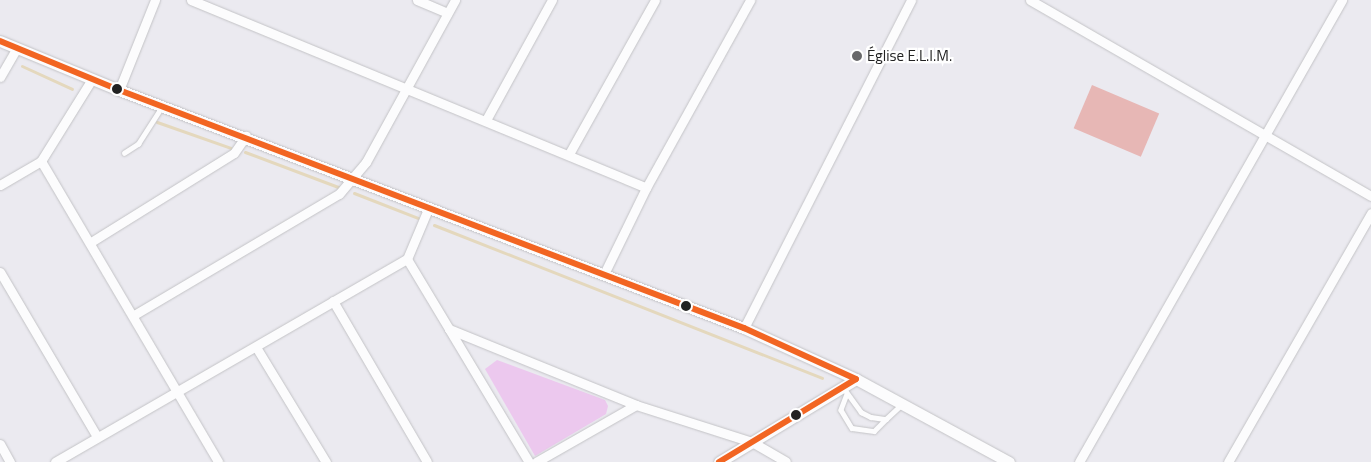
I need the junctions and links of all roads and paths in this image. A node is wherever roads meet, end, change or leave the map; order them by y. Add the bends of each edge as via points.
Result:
1 (155, 0) edge
2 (417, 0) edge
3 (455, 0) edge
4 (552, 0) edge
5 (655, 0) edge
6 (750, 0) edge
7 (911, 0) edge
8 (1030, 0) edge
9 (1342, 0) edge
10 (199, 1) edge
11 (448, 13) junction
12 (0, 41) edge
13 (17, 48) junction
14 (0, 77) edge
15 (92, 79) junction
16 (408, 88) junction
17 (119, 90) junction
18 (162, 106) junction
19 (486, 120) junction
20 (246, 136) junction
21 (1264, 136) junction
22 (124, 153) dead end
23 (569, 154) junction
24 (41, 161) junction
25 (354, 180) junction
26 (0, 185) edge
27 (646, 188) junction
28 (1371, 196) edge
29 (428, 209) junction
30 (1371, 213) edge
31 (91, 242) junction
32 (407, 259) junction
33 (0, 272) edge
34 (604, 274) junction
35 (334, 301) junction
36 (134, 315) junction
37 (744, 328) junction
38 (449, 329) junction
39 (256, 347) junction
40 (856, 379) junction
41 (845, 390) junction
42 (177, 393) junction
43 (903, 403) junction
44 (636, 405) junction
45 (886, 419) junction
46 (97, 437) junction
47 (752, 442) junction
48 (0, 444) edge
49 (993, 458) edge
50 (10, 462) edge
51 (55, 462) edge
52 (218, 462) edge
53 (326, 462) edge
54 (427, 462) edge
55 (529, 462) edge
56 (536, 462) edge
57 (719, 462) edge
58 (786, 462) edge
59 (1009, 462) edge
60 (1079, 462) edge
61 (1228, 462) edge

1 - 17 street
2 - 11 street
3 - 11 street
4 - 19 street
5 - 23 street
6 - 27 street
7 - 37 street
8 - 21 street
9 - 21 street
10 - 16 street
11 - 16 street
12 - 13 street
13 - 14 street
13 - 15 street
15 - 17 street
15 - 24 street
16 - 19 street
16 - 25 street
17 - 18 street
18 - 20 street
18 - 22 lane via 147,134
19 - 23 street
20 - 25 street
20 - 31 street via 234,153
21 - 28 street
21 - 60 street
23 - 27 street
24 - 26 street
24 - 31 street
25 - 29 street
25 - 36 street via 339,194
27 - 34 street
29 - 32 street
29 - 34 street
30 - 61 street
31 - 36 street
32 - 35 street
32 - 38 street
33 - 46 street
34 - 37 street
35 - 39 street
35 - 54 street
36 - 42 street
37 - 40 street
38 - 44 street
38 - 55 street
39 - 42 street
39 - 53 street
40 - 41 street
40 - 43 street
41 - 45 lane via 861,412
41 - 45 lane via 841,410 852,428 874,431
41 - 47 street
42 - 46 street
42 - 52 street
43 - 45 lane
43 - 49 street
44 - 47 street
44 - 56 street
46 - 51 street
47 - 57 street
47 - 58 street
48 - 50 street
49 - 59 street

